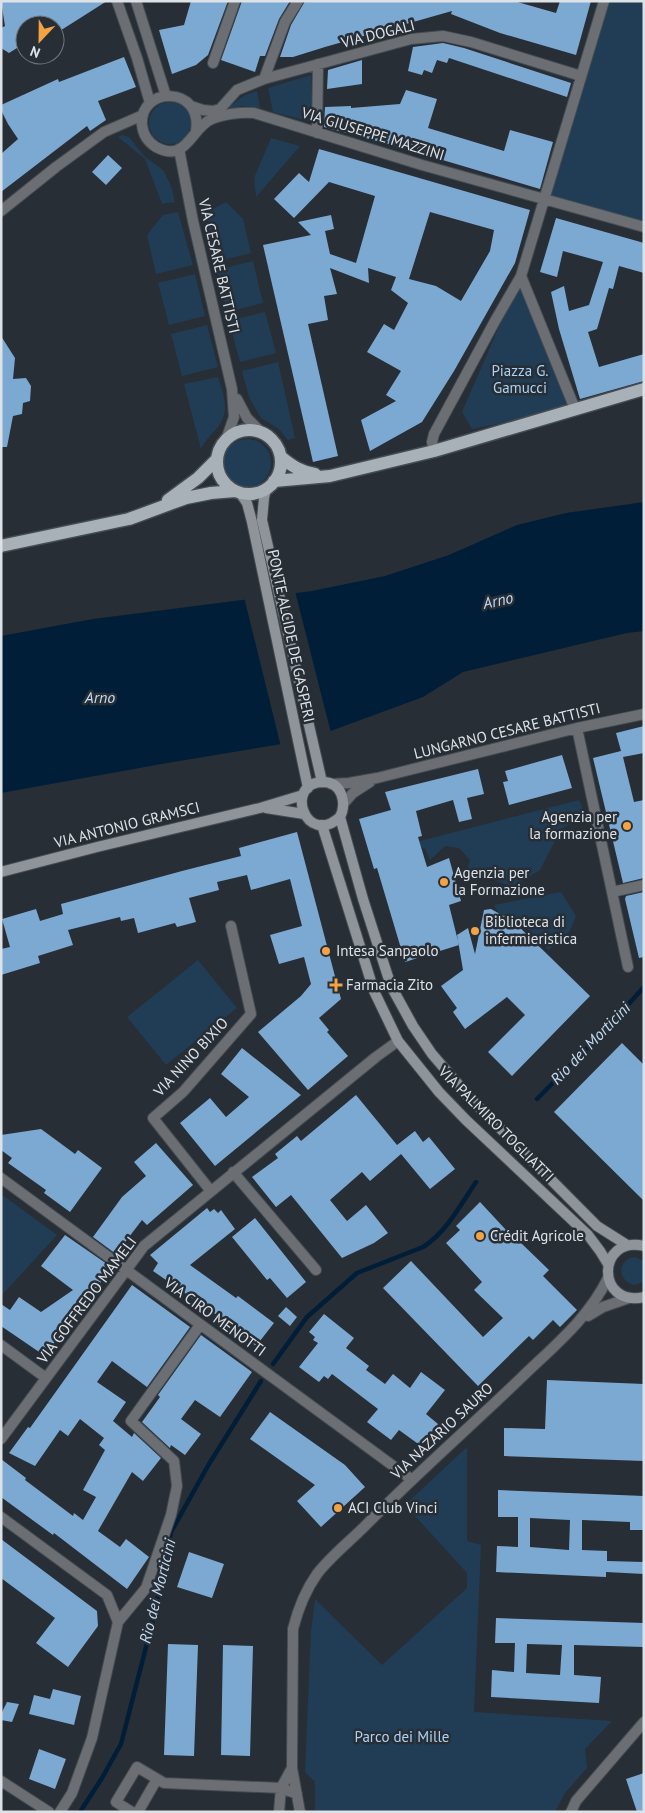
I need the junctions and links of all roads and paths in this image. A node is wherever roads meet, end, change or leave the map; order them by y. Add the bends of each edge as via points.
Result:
1 (117, 1) edge
2 (136, 1) edge
3 (234, 1) edge
4 (298, 1) edge
5 (604, 1) edge
6 (213, 63) dead end
7 (318, 64) junction
8 (581, 76) junction
9 (264, 79) junction
10 (166, 96) junction
11 (150, 103) junction
12 (191, 106) junction
13 (143, 115) junction
14 (196, 131) junction
15 (318, 133) junction
16 (179, 149) junction
17 (543, 199) junction
18 (1, 211) edge
19 (644, 227) edge
20 (521, 276) junction
21 (232, 389) junction
22 (644, 389) edge
23 (575, 409) junction
24 (261, 432) junction
25 (227, 437) junction
26 (434, 451) junction
27 (281, 457) junction
28 (216, 460) junction
29 (330, 476) junction
30 (270, 485) junction
31 (237, 492) junction
32 (151, 511) junction
33 (257, 521) junction
34 (1, 546) edge
35 (644, 714) edge
36 (577, 728) junction
37 (377, 778) junction
38 (326, 783) junction
39 (306, 791) junction
40 (344, 803) junction
41 (260, 808) junction
42 (304, 814) junction
43 (340, 817) junction
44 (322, 825) junction
45 (1, 872) edge
46 (644, 884) edge
47 (612, 892) junction
48 (231, 926) dead end
49 (628, 967) dead end
50 (398, 1041) junction
51 (233, 1172) junction
52 (1, 1178) edge
53 (210, 1190) junction
54 (627, 1245) junction
55 (644, 1246) edge
56 (608, 1264) junction
57 (126, 1270) junction
58 (316, 1270) dead end
59 (608, 1278) junction
60 (629, 1298) junction
61 (643, 1298) edge
62 (582, 1319) junction
63 (200, 1325) junction
64 (1, 1345) edge
65 (46, 1378) junction
66 (1, 1439) edge
67 (411, 1479) junction
68 (1, 1517) edge
69 (118, 1622) junction
70 (644, 1722) edge
71 (292, 1768) junction
72 (157, 1779) junction
73 (1, 1781) edge
74 (281, 1788) junction
75 (297, 1794) junction
76 (49, 1812) edge
77 (60, 1812) edge
78 (132, 1812) edge
79 (138, 1812) edge
80 (279, 1812) edge
81 (300, 1812) edge
82 (571, 1812) edge

1 - 11 street
2 - 10 street
3 - 6 street
4 - 9 street via 284,22
5 - 8 street
7 - 8 street, VIA DOGALI via 411,39 443,36
7 - 9 street, VIA DOGALI
7 - 15 street
8 - 17 street
9 - 12 street, VIA DOGALI via 237,90 213,111
10 - 11 street
10 - 12 street via 176,96
11 - 13 street
12 - 14 street via 198,122
13 - 16 street via 143,131 153,145 170,151
13 - 18 street via 104,132
14 - 15 street, VIA GIUSEPPE MAZZINI via 210,119 254,113
14 - 16 street via 193,139
15 - 17 street, VIA GIUSEPPE MAZZINI
16 - 21 street, VIA CESARE BATTISTI
17 - 19 street, VIA GIUSEPPE MAZZINI
17 - 20 street
20 - 23 street
20 - 26 street via 434,434
21 - 24 street, VIA CESARE BATTISTI via 247,418
21 - 25 street, VIA CESARE BATTISTI via 234,417
22 - 23 main road
23 - 26 main road
24 - 25 main road via 243,430
24 - 27 main road via 277,446
25 - 28 main road
26 - 29 main road
27 - 29 main road via 304,472
27 - 30 main road via 281,466
28 - 31 main road via 221,478
28 - 32 main road via 182,491
29 - 30 main road
30 - 31 main road via 249,494
30 - 33 main road, PONTE ALCIDE DE GASPERI
31 - 32 main road via 186,498
31 - 33 main road, PONTE ALCIDE DE GASPERI
32 - 34 main road via 129,519
33 - 38 main road, PONTE ALCIDE DE GASPERI
33 - 39 main road, PONTE ALCIDE DE GASPERI via 305,770
35 - 36 street, LUNGARNO CESARE BATTISTI
36 - 37 street, LUNGARNO CESARE BATTISTI
36 - 47 street
37 - 38 street, LUNGARNO CESARE BATTISTI
37 - 40 street, LUNGARNO CESARE BATTISTI
38 - 39 main road
38 - 40 main road via 340,792
39 - 41 main road, VIA ANTONIO GRAMSCI
39 - 42 main road via 302,808
40 - 43 main road
41 - 42 main road, VIA ANTONIO GRAMSCI
41 - 45 main road, VIA ANTONIO GRAMSCI
42 - 44 main road via 308,820
43 - 44 main road
43 - 54 main road, VIA PALMIRO TOGLIATTI via 391,986 427,1047 469,1097 597,1226
44 - 50 main road, VIA PALMIRO TOGLIATTI via 374,991
46 - 47 street
47 - 49 street
48 - 53 street, VIA NINO BIXIO via 251,1014 183,1092 152,1118
50 - 51 street, VIA GOFFREDO MAMELI
50 - 56 main road, VIA PALMIRO TOGLIATTI via 466,1120 588,1235
51 - 53 street, VIA GOFFREDO MAMELI
51 - 58 street
52 - 57 street, VIA CIRO MENOTTI
53 - 57 street, VIA GOFFREDO MAMELI via 144,1246
54 - 55 main road, VIA PALMIRO TOGLIATTI
54 - 56 main road via 612,1255
56 - 59 main road
57 - 63 street, VIA CIRO MENOTTI
57 - 65 street, VIA GOFFREDO MAMELI
59 - 60 main road via 616,1291
59 - 62 street, VIA NAZARIO SAURO
60 - 61 main road
60 - 62 street, VIA NAZARIO SAURO
62 - 67 street, VIA NAZARIO SAURO via 481,1417
63 - 67 street, VIA CIRO MENOTTI
63 - 69 street via 130,1421 174,1461 178,1486 146,1588
64 - 65 street
65 - 66 street, VIA GOFFREDO MAMELI
67 - 71 street, VIA NAZARIO SAURO via 318,1574 298,1611 293,1629
68 - 69 street via 107,1595
69 - 77 street via 92,1738 72,1793
70 - 82 street via 576,1801
71 - 74 street, VIA NAZARIO SAURO
71 - 75 street, VIA NAZARIO SAURO
72 - 74 street via 164,1783
72 - 78 street via 137,1767 116,1802
72 - 79 street
73 - 76 street
74 - 75 street
74 - 80 street, VIA NAZARIO SAURO
75 - 81 street, VIA NAZARIO SAURO

